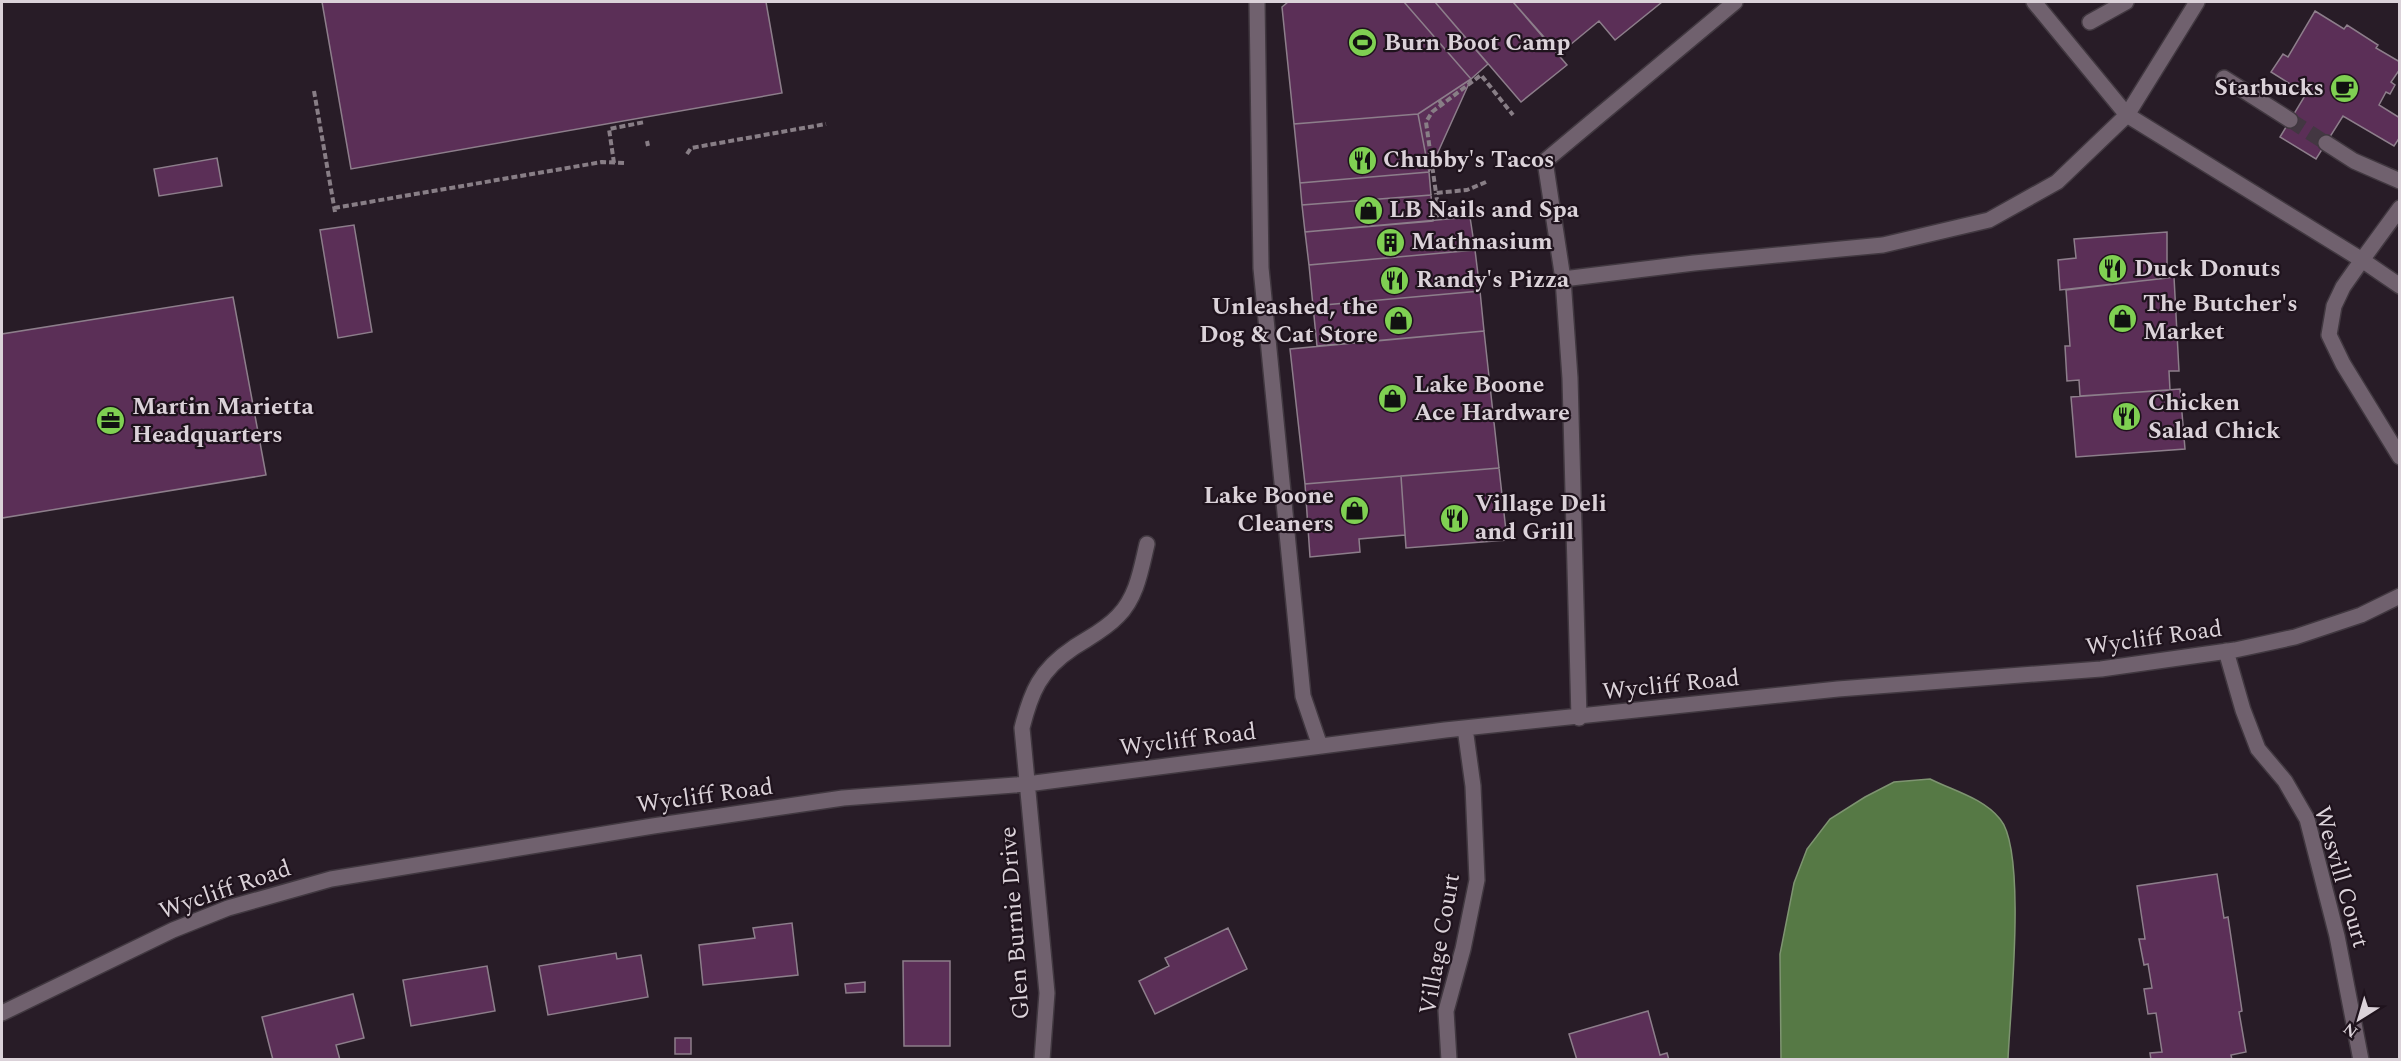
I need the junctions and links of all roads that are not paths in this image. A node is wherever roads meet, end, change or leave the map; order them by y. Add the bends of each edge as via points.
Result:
1 (1257, 2) edge
2 (1736, 2) edge
3 (2034, 2) edge
4 (2126, 2) edge
5 (2196, 2) edge
6 (2090, 22) dead end
7 (2224, 78) dead end
8 (2127, 115) junction
9 (2290, 120) tunnel mouth
10 (2326, 143) tunnel mouth
11 (2400, 181) edge
12 (2400, 208) edge
13 (2362, 261) junction
14 (1563, 279) junction
15 (2400, 286) edge
16 (2400, 457) edge
17 (1147, 544) dead end
18 (2400, 596) edge
19 (2226, 651) junction
20 (1580, 718) junction
21 (1465, 728) junction
22 (1320, 746) junction
23 (1027, 784) junction
24 (2, 1013) edge
25 (1042, 1059) edge
26 (1449, 1059) edge
27 (2361, 1059) edge

1 - 22 street via 1261,268 1301,685
2 - 14 street via 1545,161
3 - 8 street
4 - 6 street
5 - 8 street
7 - 9 street
8 - 13 street
8 - 14 street via 2057,182 1989,220 1883,245
10 - 11 street via 2354,161
12 - 13 street
13 - 15 street
13 - 16 street via 2334,306 2330,335 2343,364
14 - 20 street via 1570,378
17 - 23 street, Glen Burnie Drive via 1137,587 1119,615 1045,672 1030,696 1022,728
18 - 19 street, Wycliff Road via 2361,615 2295,636
19 - 20 street, Wycliff Road via 2100,669 1838,689
19 - 27 street, Wesvill Court via 2258,749 2285,781 2307,819 2337,936
20 - 21 street, Wycliff Road
21 - 22 street, Wycliff Road
21 - 26 street, Village Court via 1473,786 1477,880 1446,1011
22 - 23 street, Wycliff Road
23 - 24 street, Wycliff Road via 832,800 331,879 228,908 173,930
23 - 25 street, Glen Burnie Drive via 1047,993

